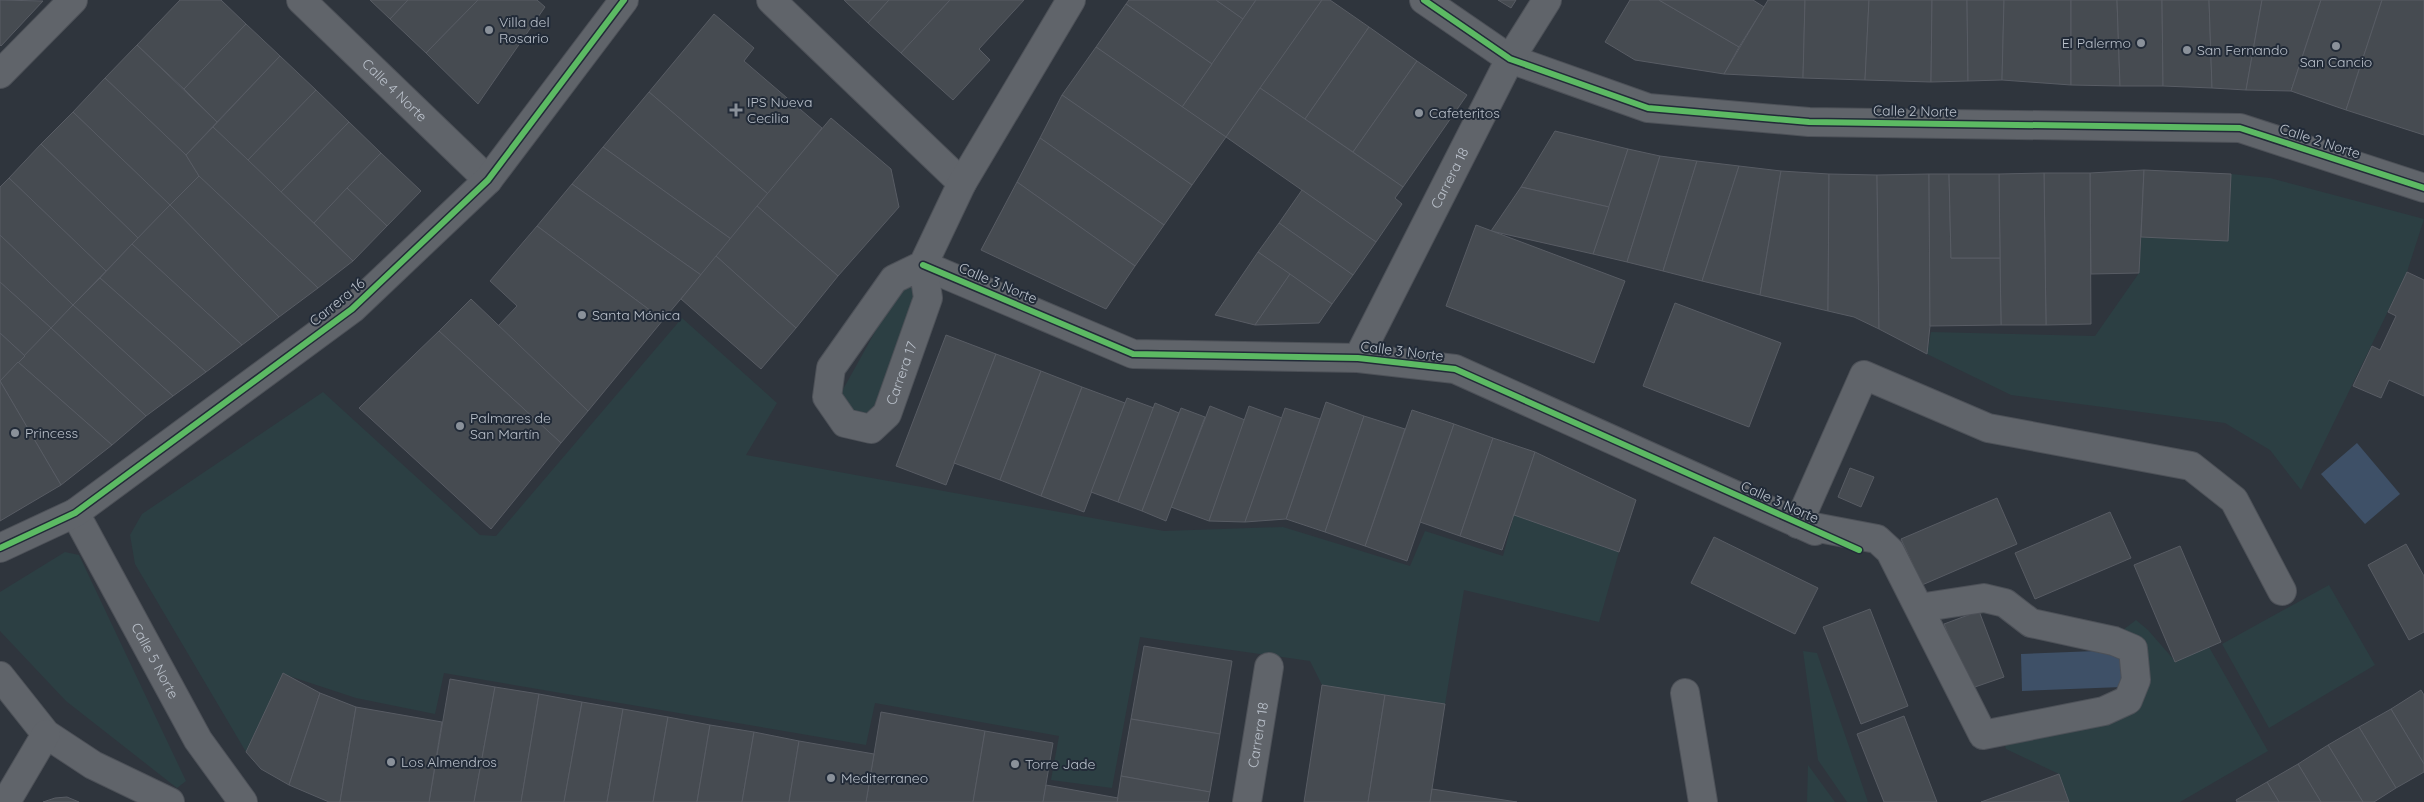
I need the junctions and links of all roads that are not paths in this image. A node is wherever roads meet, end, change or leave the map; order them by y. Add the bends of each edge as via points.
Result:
1 (73, 0) edge
2 (301, 0) edge
3 (624, 0) edge
4 (771, 0) edge
5 (1071, 0) edge
6 (1424, 0) edge
7 (1547, 0) edge
8 (1510, 59) junction
9 (0, 74) edge
10 (488, 180) junction
11 (962, 183) junction
12 (2424, 188) edge
13 (923, 265) junction
14 (1358, 358) junction
15 (75, 513) junction
16 (1798, 524) junction
17 (0, 548) edge
18 (1859, 550) dead end
19 (2282, 591) dead end
20 (1919, 608) junction
21 (1269, 668) dead end
22 (0, 676) edge
23 (1684, 693) dead end
24 (46, 734) junction
25 (6, 802) edge
26 (170, 802) edge
27 (243, 802) edge
28 (1247, 802) edge
29 (1703, 802) edge

1 - 9 street
2 - 10 street, Calle 4 Norte
3 - 10 street, Carrera 16
4 - 11 street
5 - 11 street
6 - 8 street, Calle 2 Norte
7 - 8 street, Carrera 18
8 - 12 street, Calle 2 Norte via 1648,108 1809,122 2240,128
8 - 14 street, Carrera 18
10 - 15 street, Carrera 16 via 352,309
11 - 13 street
13 - 13 street, Carrera 17 via 894,279 832,368 827,398 845,423 871,429 887,414 928,298
13 - 14 street, Calle 3 Norte via 1133,354
14 - 16 street, Calle 3 Norte via 1455,369
15 - 17 street, Carrera 16
15 - 27 street, Calle 5 Norte via 198,740
16 - 18 street, Calle 3 Norte
16 - 19 street via 1864,375 1988,428 2191,466 2234,500
16 - 20 street via 1877,539 1890,550
20 - 20 street via 1984,598 2005,603 2031,624 2114,641 2133,649 2136,680 2128,700 2104,711 1983,735
21 - 28 street, Carrera 18
22 - 24 street
23 - 29 street
24 - 25 street
24 - 26 street via 92,765

